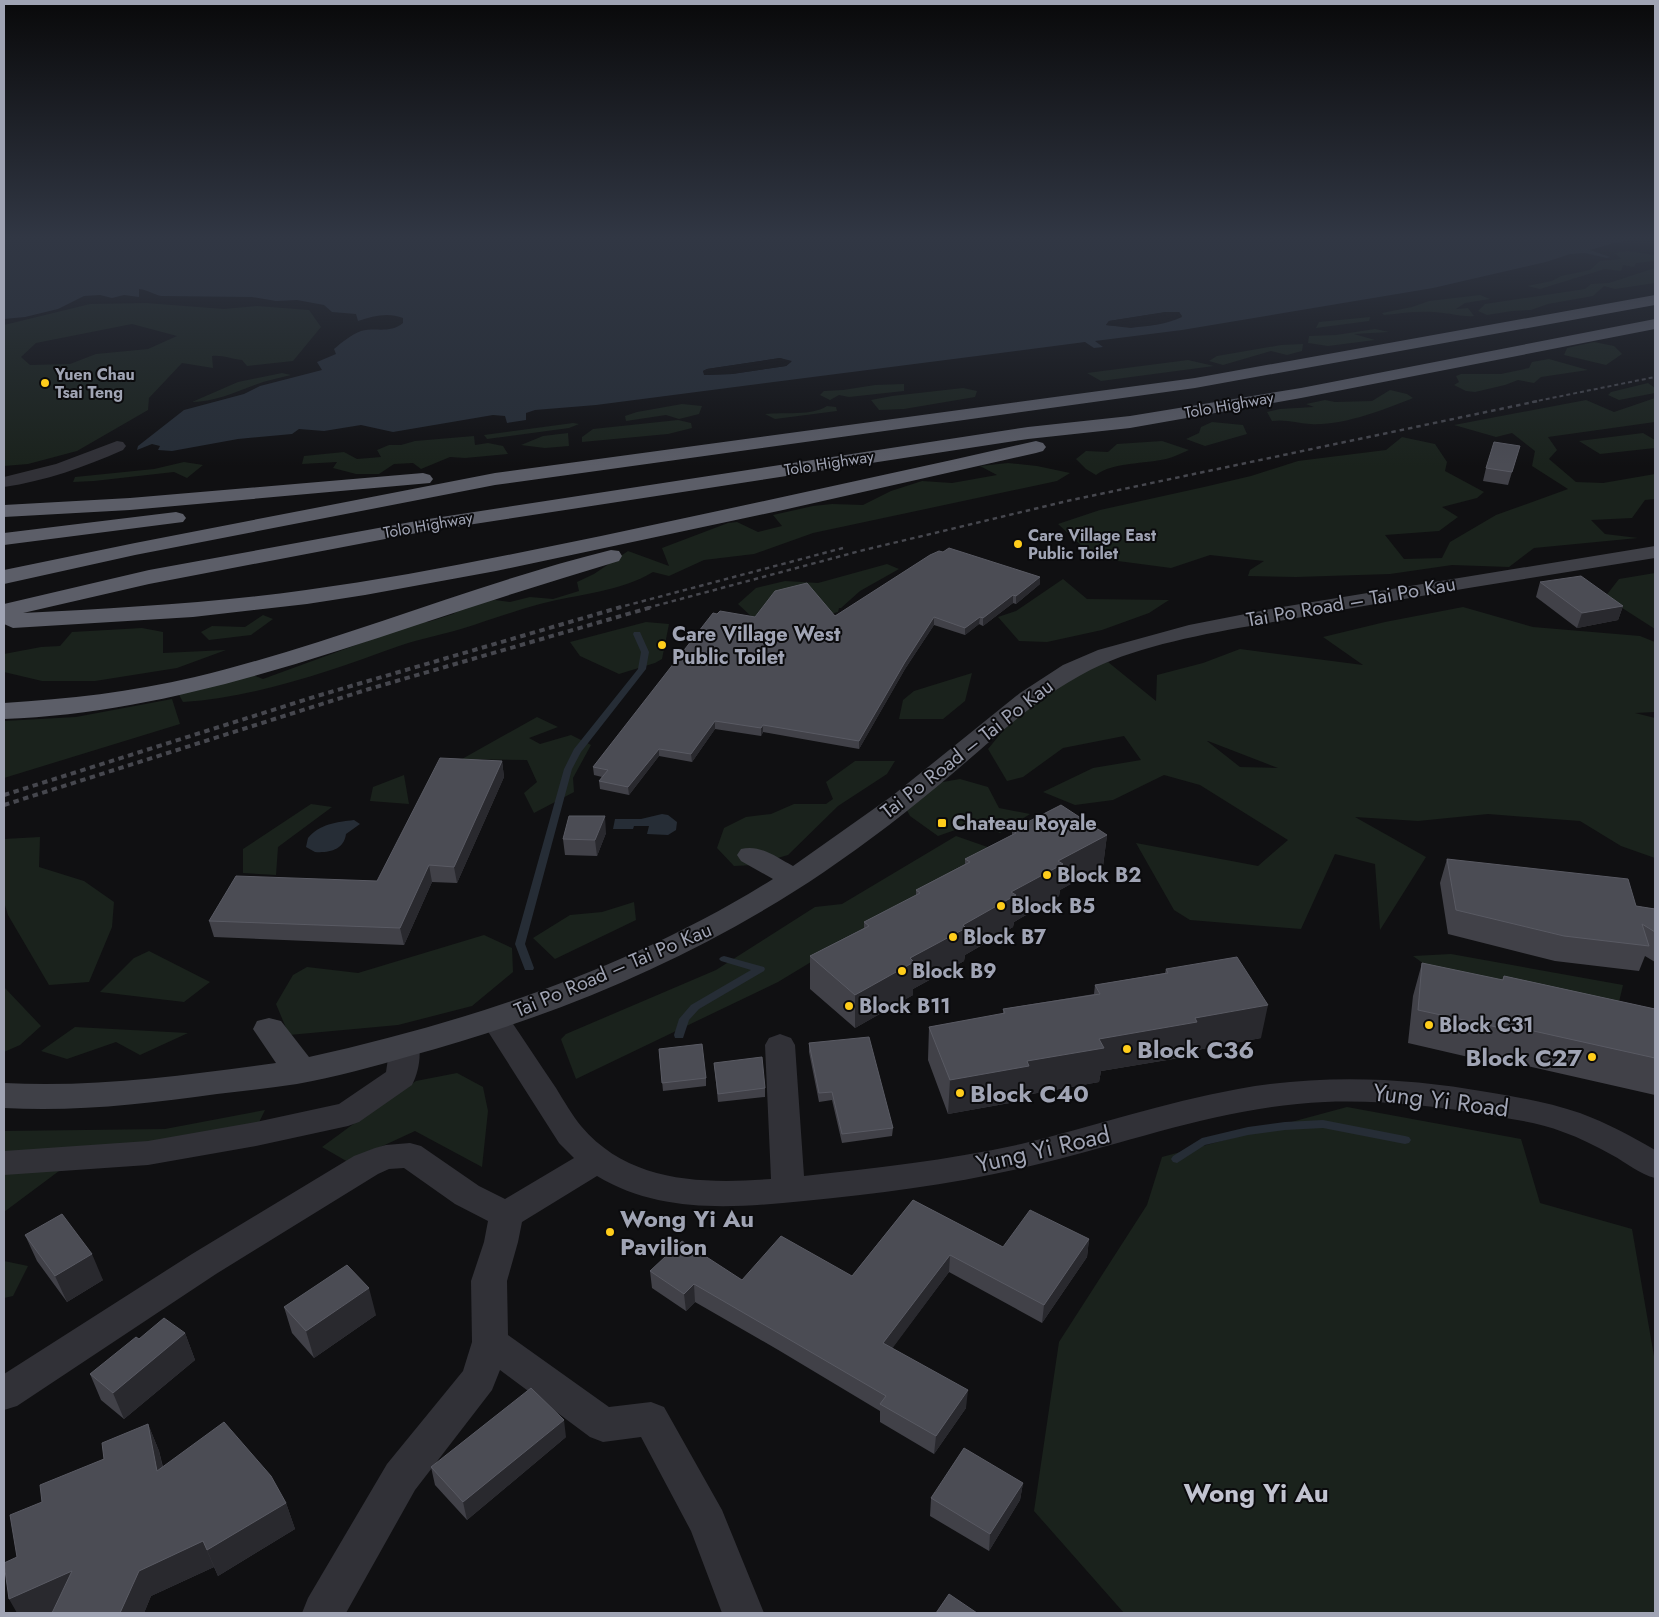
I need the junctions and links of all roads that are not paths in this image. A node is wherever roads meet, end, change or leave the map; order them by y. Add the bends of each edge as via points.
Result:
1 (1576, 314) edge
2 (1655, 324) edge
3 (1130, 422) junction
4 (117, 446) dead end
5 (449, 479) junction
6 (495, 479) junction
7 (4, 482) edge
8 (783, 504) junction
9 (4, 511) edge
10 (4, 539) edge
11 (1655, 552) edge
12 (4, 578) edge
13 (4, 611) edge
14 (4, 621) edge
15 (4, 711) edge
16 (751, 855) dead end
17 (795, 879) junction
18 (495, 1019) junction
19 (269, 1029) dead end
20 (405, 1045) junction
21 (780, 1045) dead end
22 (301, 1071) junction
23 (4, 1096) edge
24 (595, 1161) junction
25 (4, 1162) edge
26 (1655, 1166) edge
27 (788, 1190) junction
28 (506, 1215) junction
29 (490, 1342) junction
30 (4, 1394) edge
31 (323, 1613) edge
32 (743, 1613) edge

1 - 6 highway, Tolo Highway via 1195,383
2 - 3 highway, Tolo Highway via 1301,393
3 - 8 highway via 999,457
3 - 13 highway, Tolo Highway via 1028,433 422,526 149,578
4 - 7 street via 84,461
5 - 6 highway
5 - 9 highway via 406,479 182,500
5 - 10 highway
6 - 12 highway, Tolo Highway via 135,549
8 - 14 highway via 365,588 246,604 86,618
8 - 15 highway via 217,680 109,703
11 - 17 main road, Tai Po Road – Tai Po Kau via 1270,615 1142,643 1095,659 1058,678 1017,706 907,798
16 - 17 main road
17 - 18 main road, Tai Po Road – Tai Po Kau via 718,926 659,955
18 - 20 main road, Tai Po Road – Tai Po Kau
18 - 24 street, Yung Yi Road via 570,1135
19 - 22 main road
20 - 22 main road, Tai Po Road – Tai Po Kau
20 - 25 street via 401,1077 348,1114 148,1153
21 - 27 street
22 - 23 main road, Tai Po Road – Tai Po Kau via 150,1092 38,1099
24 - 27 street, Yung Yi Road via 622,1177 672,1192 699,1195
24 - 28 street
26 - 27 street, Yung Yi Road via 1601,1134 1534,1111 1415,1093 1320,1091 1247,1098 1194,1109 1043,1152 960,1168
28 - 29 street via 489,1280
28 - 30 street via 467,1195 410,1155 386,1157 366,1165 204,1264
29 - 31 street via 479,1379 401,1477
29 - 32 street via 603,1425 651,1419 708,1523

